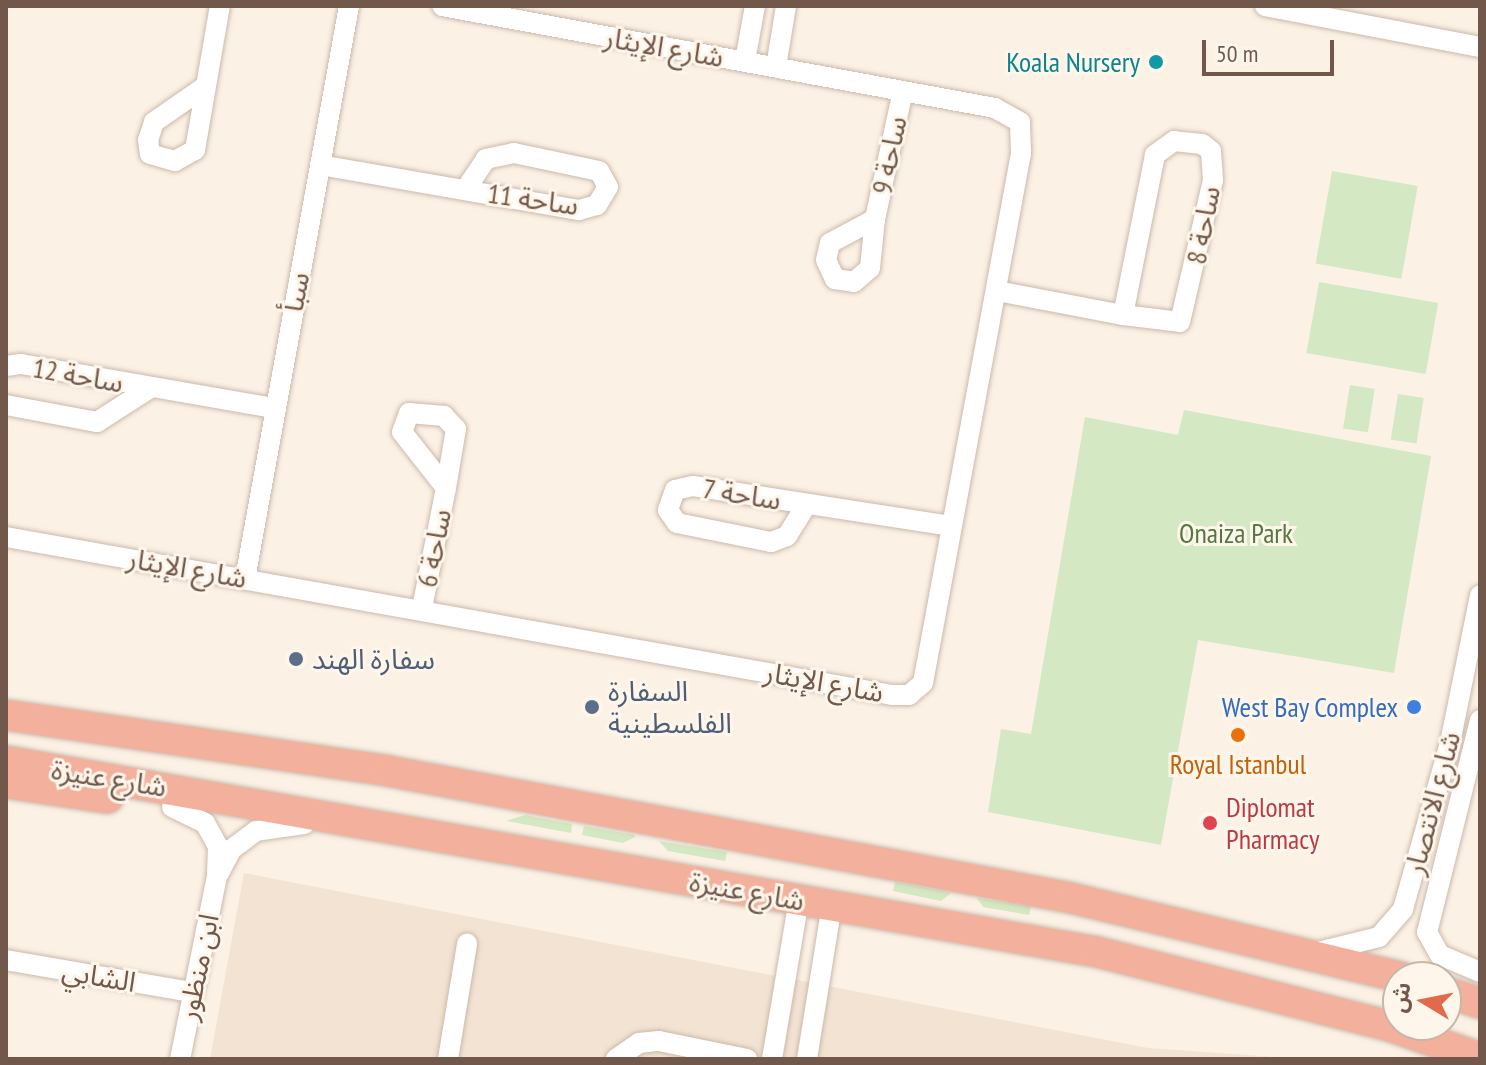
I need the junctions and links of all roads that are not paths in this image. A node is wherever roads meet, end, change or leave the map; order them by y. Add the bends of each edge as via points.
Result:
1 (220, 6) edge
2 (349, 6) edge
3 (442, 6) edge
4 (755, 6) edge
5 (786, 6) edge
6 (1265, 6) edge
7 (1327, 6) edge
8 (1480, 34) edge
9 (1480, 47) edge
10 (745, 61) junction
11 (776, 67) junction
12 (203, 88) dead end
13 (903, 91) junction
14 (320, 165) junction
15 (466, 189) junction
16 (875, 219) dead end
17 (997, 291) junction
18 (1123, 315) junction
19 (6, 366) edge
20 (150, 388) junction
21 (6, 405) edge
22 (274, 408) junction
23 (446, 488) dead end
24 (807, 504) junction
25 (952, 526) junction
26 (6, 537) edge
27 (245, 579) junction
28 (1480, 595) edge
29 (422, 608) junction
30 (6, 703) edge
31 (6, 715) edge
32 (1480, 720) edge
33 (42, 721) junction
34 (1450, 743) junction
35 (1477, 747) edge
36 (6, 761) edge
37 (6, 783) edge
38 (172, 807) junction
39 (373, 822) junction
40 (305, 824) junction
41 (217, 876) junction
42 (799, 900) junction
43 (832, 905) junction
44 (467, 944) dead end
45 (1314, 953) junction
46 (6, 960) edge
47 (1382, 972) edge
48 (1480, 972) edge
49 (786, 974) junction
50 (819, 980) junction
51 (192, 992) junction
52 (1480, 1058) edge
53 (180, 1059) edge
54 (448, 1059) edge
55 (616, 1059) edge
56 (747, 1059) edge
57 (772, 1059) edge
58 (807, 1059) edge

1 - 12 street
2 - 14 street, سبأ
3 - 10 street, شارع الإيثار
4 - 10 street, شارع الإيثار
5 - 11 street
6 - 9 street
7 - 8 street
10 - 11 street, شارع الإيثار
11 - 13 street, شارع الإيثار
13 - 16 street, ساحة 9
13 - 17 street, شارع الإيثار via 1003,110 1020,122 1021,153
14 - 15 street, ساحة 11
14 - 22 street, سبأ
15 - 15 street, ساحة 11 via 579,210 597,205 608,187 599,171 514,153 486,159
17 - 18 street, ساحة 8
17 - 25 street, شارع الإيثار
18 - 18 street, ساحة 8 via 1175,323 1184,317 1213,180 1211,151 1202,144 1174,141 1155,155
19 - 20 street, ساحة 12 via 21,364
20 - 21 street, ساحة 12 via 97,422
20 - 22 street, ساحة 12
22 - 27 street, سبأ
23 - 29 street, ساحة 6
24 - 24 street, ساحة 7 via 684,486 675,490 668,510 670,518 687,526 771,542 787,536
24 - 25 street, ساحة 7
25 - 29 street, شارع الإيثار via 923,683 909,695
26 - 27 street, شارع الإيثار
27 - 29 street, شارع الإيثار
28 - 34 street, شارع الانتصار
30 - 33 street
31 - 33 highway, شارع عنيزة
32 - 35 street, شارع الانتصار
33 - 45 highway, شارع عنيزة via 388,771 1071,898
34 - 35 street
34 - 45 street, شارع الانتصار via 1398,919 1379,937
35 - 48 street, شارع الانتصار via 1427,932 1440,955
36 - 39 highway, شارع عنيزة
37 - 38 highway
38 - 40 highway
38 - 41 street, ابن منظور via 205,823 216,836
39 - 40 highway
39 - 42 highway, شارع عنيزة
40 - 41 street, ابن منظور via 256,831 232,849
41 - 51 street, ابن منظور
42 - 43 highway, شارع عنيزة
42 - 49 street
43 - 50 street
43 - 52 highway, شارع عنيزة via 1097,952 1214,979 1390,1026
44 - 54 street
45 - 47 highway, شارع عنيزة
46 - 51 street, الشابي
49 - 50 street
49 - 57 street
50 - 58 street
51 - 53 street, ابن منظور
55 - 56 street via 639,1043 659,1041

